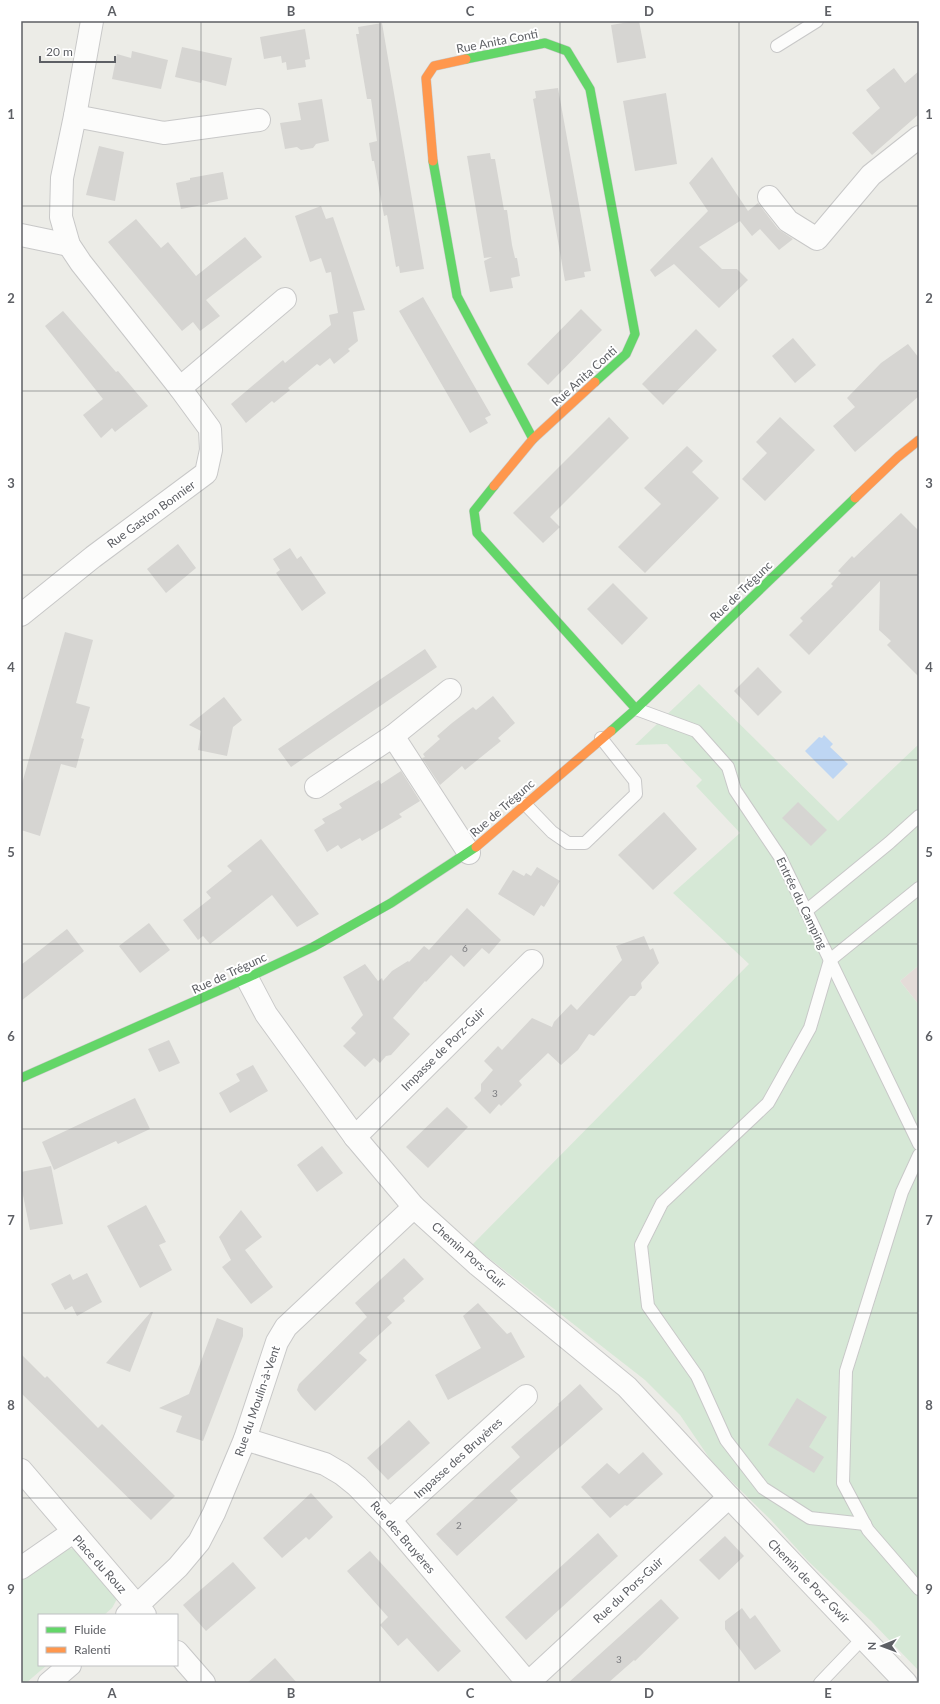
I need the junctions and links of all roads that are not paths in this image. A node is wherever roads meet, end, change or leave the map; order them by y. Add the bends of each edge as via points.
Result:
1 (817, 21) edge
2 (92, 24) edge
3 (777, 46) dead end
4 (76, 116) junction
5 (259, 120) dead end
6 (919, 137) edge
7 (769, 197) dead end
8 (21, 235) edge
9 (68, 245) junction
10 (285, 299) dead end
11 (180, 388) junction
12 (533, 439) junction
13 (919, 440) edge
14 (21, 615) edge
15 (450, 690) dead end
16 (636, 709) junction
17 (393, 736) junction
18 (601, 738) junction
19 (316, 787) dead end
20 (525, 804) junction
21 (919, 816) edge
22 (469, 853) junction
23 (919, 888) edge
24 (806, 911) junction
25 (830, 960) junction
26 (532, 961) dead end
27 (247, 978) junction
28 (21, 1078) edge
29 (355, 1137) junction
30 (919, 1144) edge
31 (919, 1155) edge
32 (414, 1207) junction
33 (526, 1396) dead end
34 (245, 1439) junction
35 (21, 1470) edge
36 (729, 1497) junction
37 (390, 1520) junction
38 (865, 1524) junction
39 (74, 1532) junction
40 (21, 1568) edge
41 (919, 1589) edge
42 (136, 1612) edge
43 (863, 1638) junction
44 (178, 1653) edge
45 (69, 1666) edge
46 (49, 1683) edge
47 (204, 1683) edge
48 (528, 1683) edge
49 (820, 1683) edge
50 (906, 1683) edge

1 - 3 lane
2 - 4 street, Rue Gaston Bonnier
4 - 5 street via 164,133
4 - 9 street, Rue Gaston Bonnier via 62,178 60,217
6 - 7 street via 871,175 817,239 788,221
8 - 9 street
9 - 11 street, Rue Gaston Bonnier
10 - 11 street
11 - 14 street, Rue Gaston Bonnier via 210,429 212,450 206,473 93,557
12 - 12 street, Rue Anita Conti via 457,296 434,170 426,78 434,66 545,43 567,51 590,89 635,334 626,354
12 - 16 street, Rue Anita Conti via 474,511 477,533
13 - 16 street, Rue de Trégunc
15 - 17 street
16 - 18 street, Rue de Trégunc
16 - 24 lane, Entrée du Camping via 696,731 728,767 735,790 780,857
17 - 19 street
17 - 22 street
18 - 20 street, Rue de Trégunc
18 - 20 lane via 635,781 636,794 585,843 568,843 552,832
20 - 22 street, Rue de Trégunc
21 - 24 lane
22 - 27 street, Rue de Trégunc via 391,903 313,947
23 - 25 lane
24 - 25 lane, Entrée du Camping
25 - 30 lane, Entrée du Camping
25 - 38 lane via 810,1028 768,1103 662,1203 641,1244 648,1306 697,1376 726,1440 763,1488 810,1518
26 - 29 street, Impasse de Porz-Guir
27 - 28 street, Rue de Trégunc
27 - 29 street, Chemin Pors-Guir via 266,1014
29 - 32 street, Chemin Pors-Guir
31 - 38 lane via 902,1192 846,1371 843,1483
32 - 34 street, Rue du Moulin-à-Vent via 286,1327 277,1342
32 - 36 street, Chemin Pors-Guir via 478,1264 627,1387
33 - 37 street, Impasse des Bruyères
34 - 37 street, Rue des Bruyères via 309,1459 337,1471 357,1486
34 - 42 street, Rue du Moulin-à-Vent via 199,1542
35 - 39 street
36 - 43 street, Chemin de Porz Gwir
36 - 48 street, Rue du Pors-Guir
37 - 48 street, Rue des Bruyères
38 - 41 lane
39 - 40 street, Place du Rouz
39 - 42 street, Place du Rouz
43 - 49 lane
43 - 50 street, Chemin de Porz Gwir
44 - 47 street
45 - 46 street

